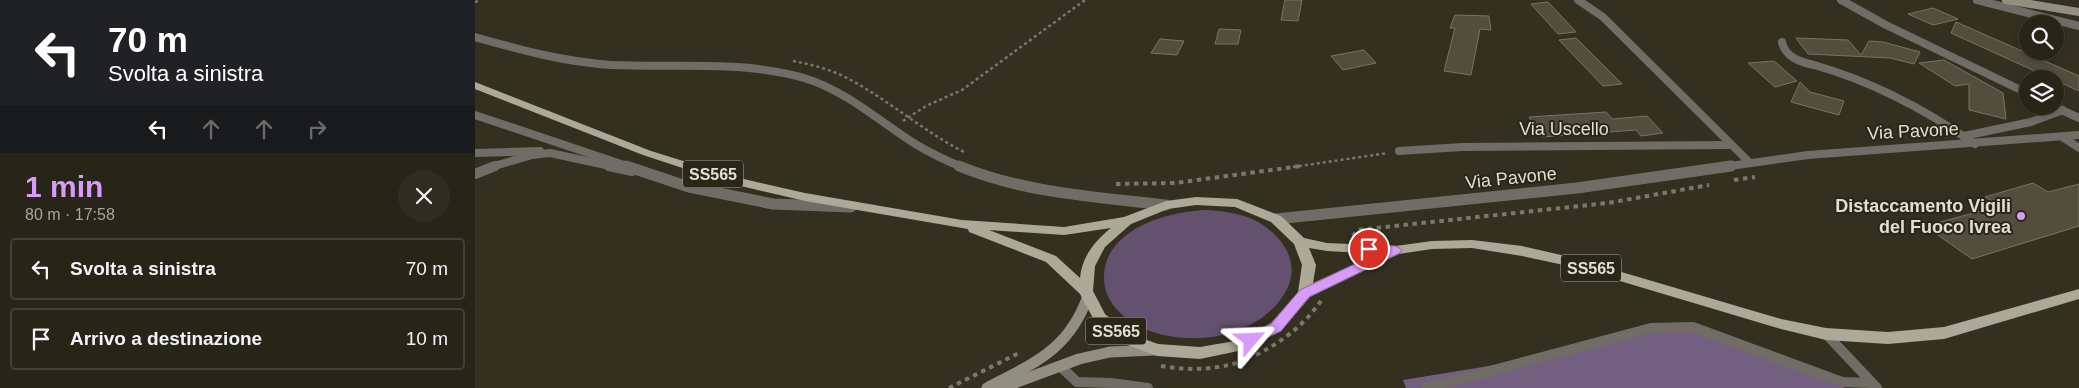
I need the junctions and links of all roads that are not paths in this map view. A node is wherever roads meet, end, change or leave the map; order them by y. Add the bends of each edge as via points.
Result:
1 (1578, 0) edge
2 (1841, 0) edge
3 (1977, 0) edge
4 (2005, 0) edge
5 (2079, 12) edge
6 (2079, 26) edge
7 (475, 37) edge
8 (1782, 42) dead end
9 (475, 85) edge
10 (2019, 89) edge
11 (2064, 110) edge
12 (475, 115) edge
13 (2045, 115) edge
14 (2079, 118) edge
15 (2079, 135) edge
16 (1964, 136) junction
17 (2062, 137) junction
18 (1975, 144) junction
19 (1731, 145) junction
20 (2079, 148) edge
21 (1399, 151) road end
22 (475, 153) edge
23 (550, 153) junction
24 (1749, 162) junction
25 (648, 173) junction
26 (475, 174) edge
27 (1166, 205) junction
28 (856, 208) junction
29 (1276, 219) junction
30 (1125, 221) junction
31 (962, 224) junction
32 (1300, 242) junction
33 (1396, 250) junction
34 (1087, 293) junction
35 (1305, 293) junction
36 (2079, 294) edge
37 (1827, 334) junction
38 (1157, 350) junction
39 (1060, 366) junction
40 (1874, 385) edge
41 (987, 388) edge
42 (1001, 388) edge
43 (1148, 388) edge
44 (1426, 388) edge

1 - 19 street via 1603,17
2 - 10 street
3 - 6 street
4 - 5 main road
7 - 27 street via 557,59 586,63 770,70 805,78 834,89 934,154 988,177 1064,194
8 - 16 street via 1792,57 1883,91
9 - 28 main road, SS565 via 647,152 732,180
11 - 14 street
12 - 25 street
13 - 16 street via 2031,122
15 - 17 street, Via Pavone
16 - 18 street
17 - 18 street, Via Pavone
17 - 20 street
18 - 24 street, Via Pavone via 1890,148
19 - 21 street, Via Uscello via 1463,147
19 - 24 street
22 - 23 lane via 534,150
23 - 25 lane
23 - 26 lane
24 - 29 street, Via Pavone via 1577,188
25 - 28 street via 689,187 773,204
27 - 29 main road, SS565 via 1196,201 1237,203
27 - 30 main road, SS565
28 - 31 main road, SS565
29 - 32 main road, SS565
30 - 31 main road, SS565 via 1064,231
30 - 34 main road, SS565 via 1100,244 1088,266
31 - 34 main road, SS565 via 1051,259
32 - 33 main road, SS565 via 1327,247
32 - 35 main road, SS565 via 1309,265
33 - 35 main road, SS565
33 - 37 main road, SS565 via 1472,244 1522,251
34 - 38 main road, SS565 via 1100,318 1125,338
34 - 41 main road via 1079,320 1062,340 1035,362
35 - 38 main road, SS565 via 1277,327 1238,346 1200,353
36 - 37 main road, SS565 via 1944,333 1889,338
37 - 40 lane
38 - 39 main road via 1110,352
39 - 42 main road
39 - 43 lane via 1077,382
40 - 44 lane via 1842,382 1693,327 1651,328

